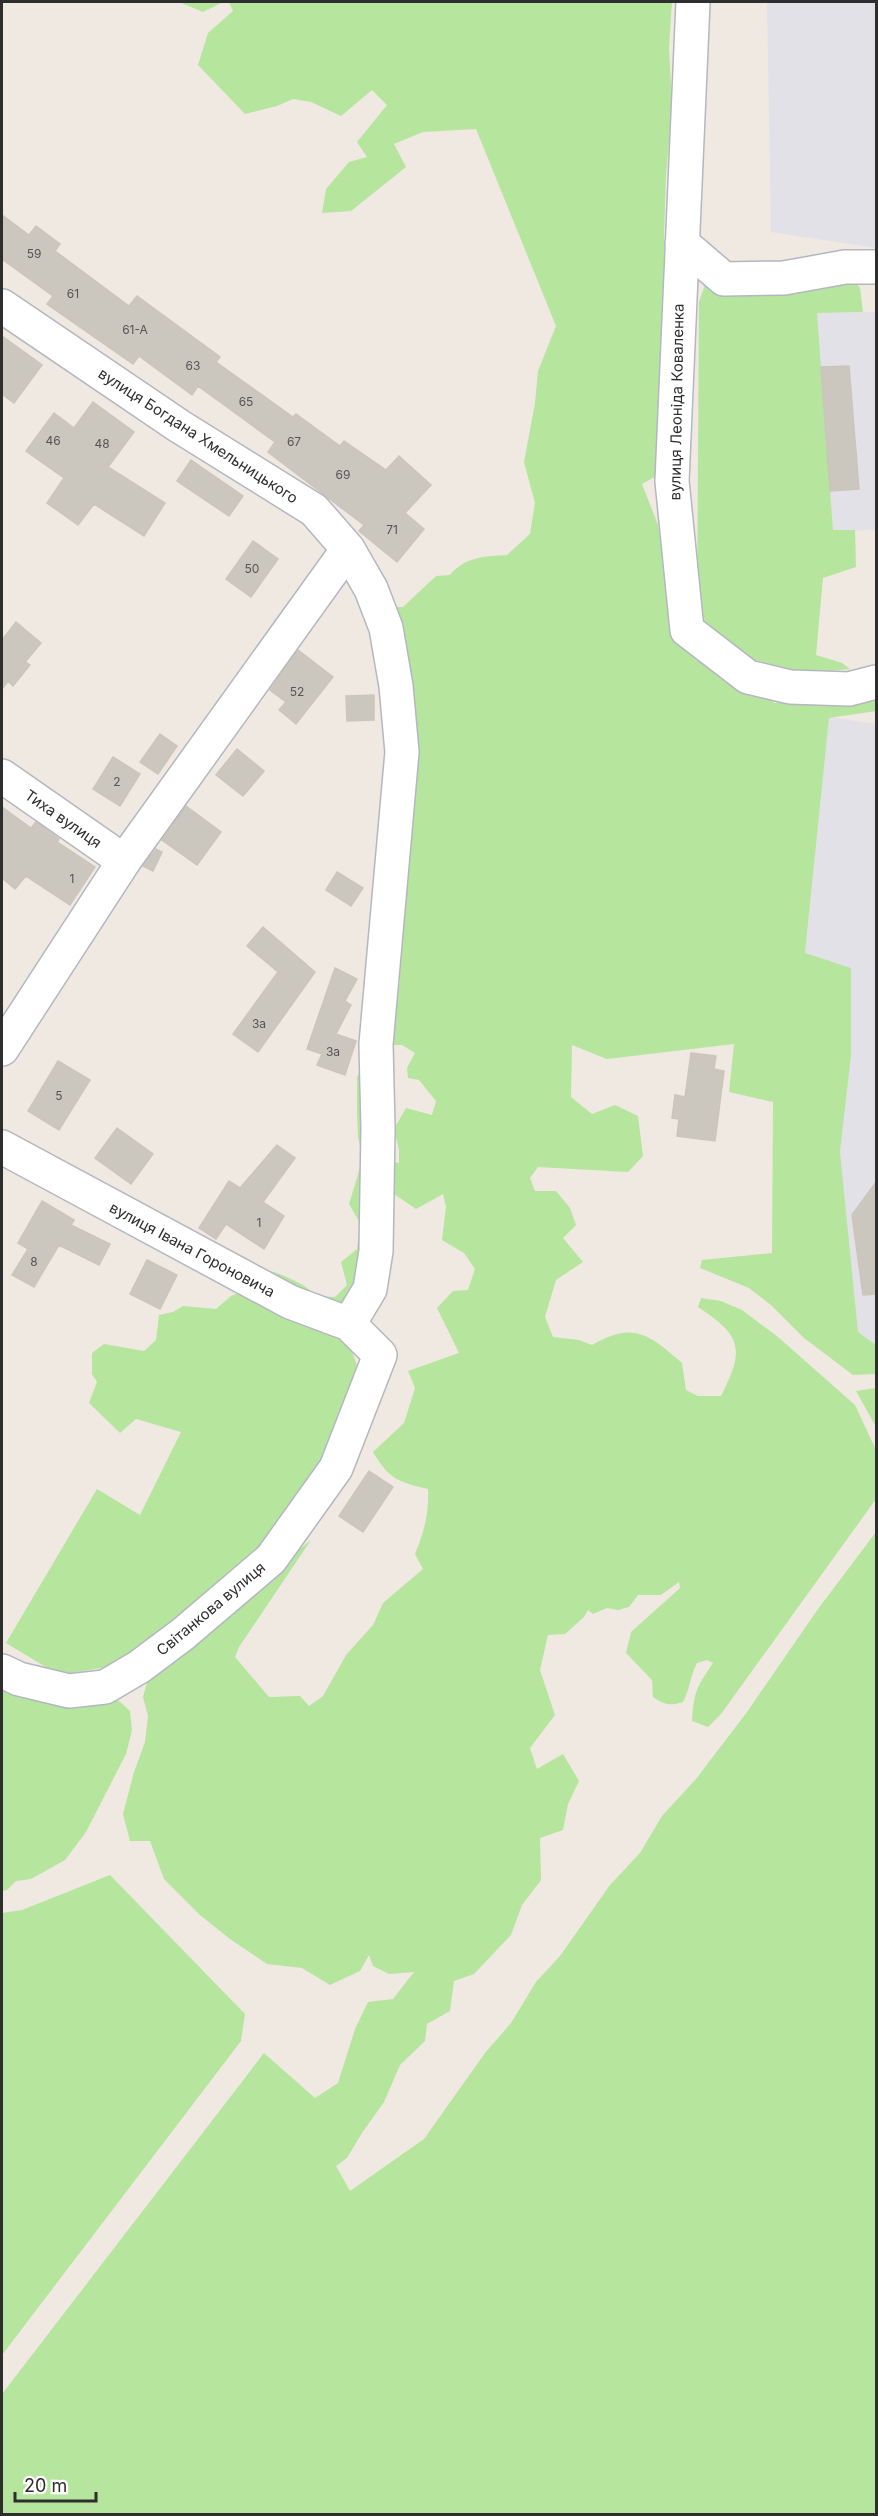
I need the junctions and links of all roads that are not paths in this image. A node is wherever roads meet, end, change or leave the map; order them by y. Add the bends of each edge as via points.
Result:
1 (693, 2) edge
2 (682, 243) junction
3 (876, 267) edge
4 (2, 306) edge
5 (348, 549) junction
6 (876, 682) edge
7 (2, 776) edge
8 (124, 861) junction
9 (2, 1049) edge
10 (2, 1147) edge
11 (349, 1324) junction
12 (380, 1355) joint
13 (2, 1671) edge

1 - 2 street, вулиця Леоніда Коваленка
2 - 3 street via 724,279 784,278 845,267
2 - 6 street, вулиця Леоніда Коваленка via 672,481 687,630 748,677 790,687 849,689
4 - 5 street, вулиця Богдана Хмельницького via 179,426 314,510
5 - 8 street
5 - 11 street, вулиця Богдана Хмельницького via 371,589 386,628 402,752 376,1044 376,1251 370,1289
7 - 8 street, Тиха вулиця
8 - 9 street
10 - 11 street, вулиця Івана Гороновича via 290,1302
11 - 12 street, вулиця Івана Гороновича
12 - 13 street, Світанкова вулиця via 336,1468 271,1559 183,1634 105,1687 69,1691

